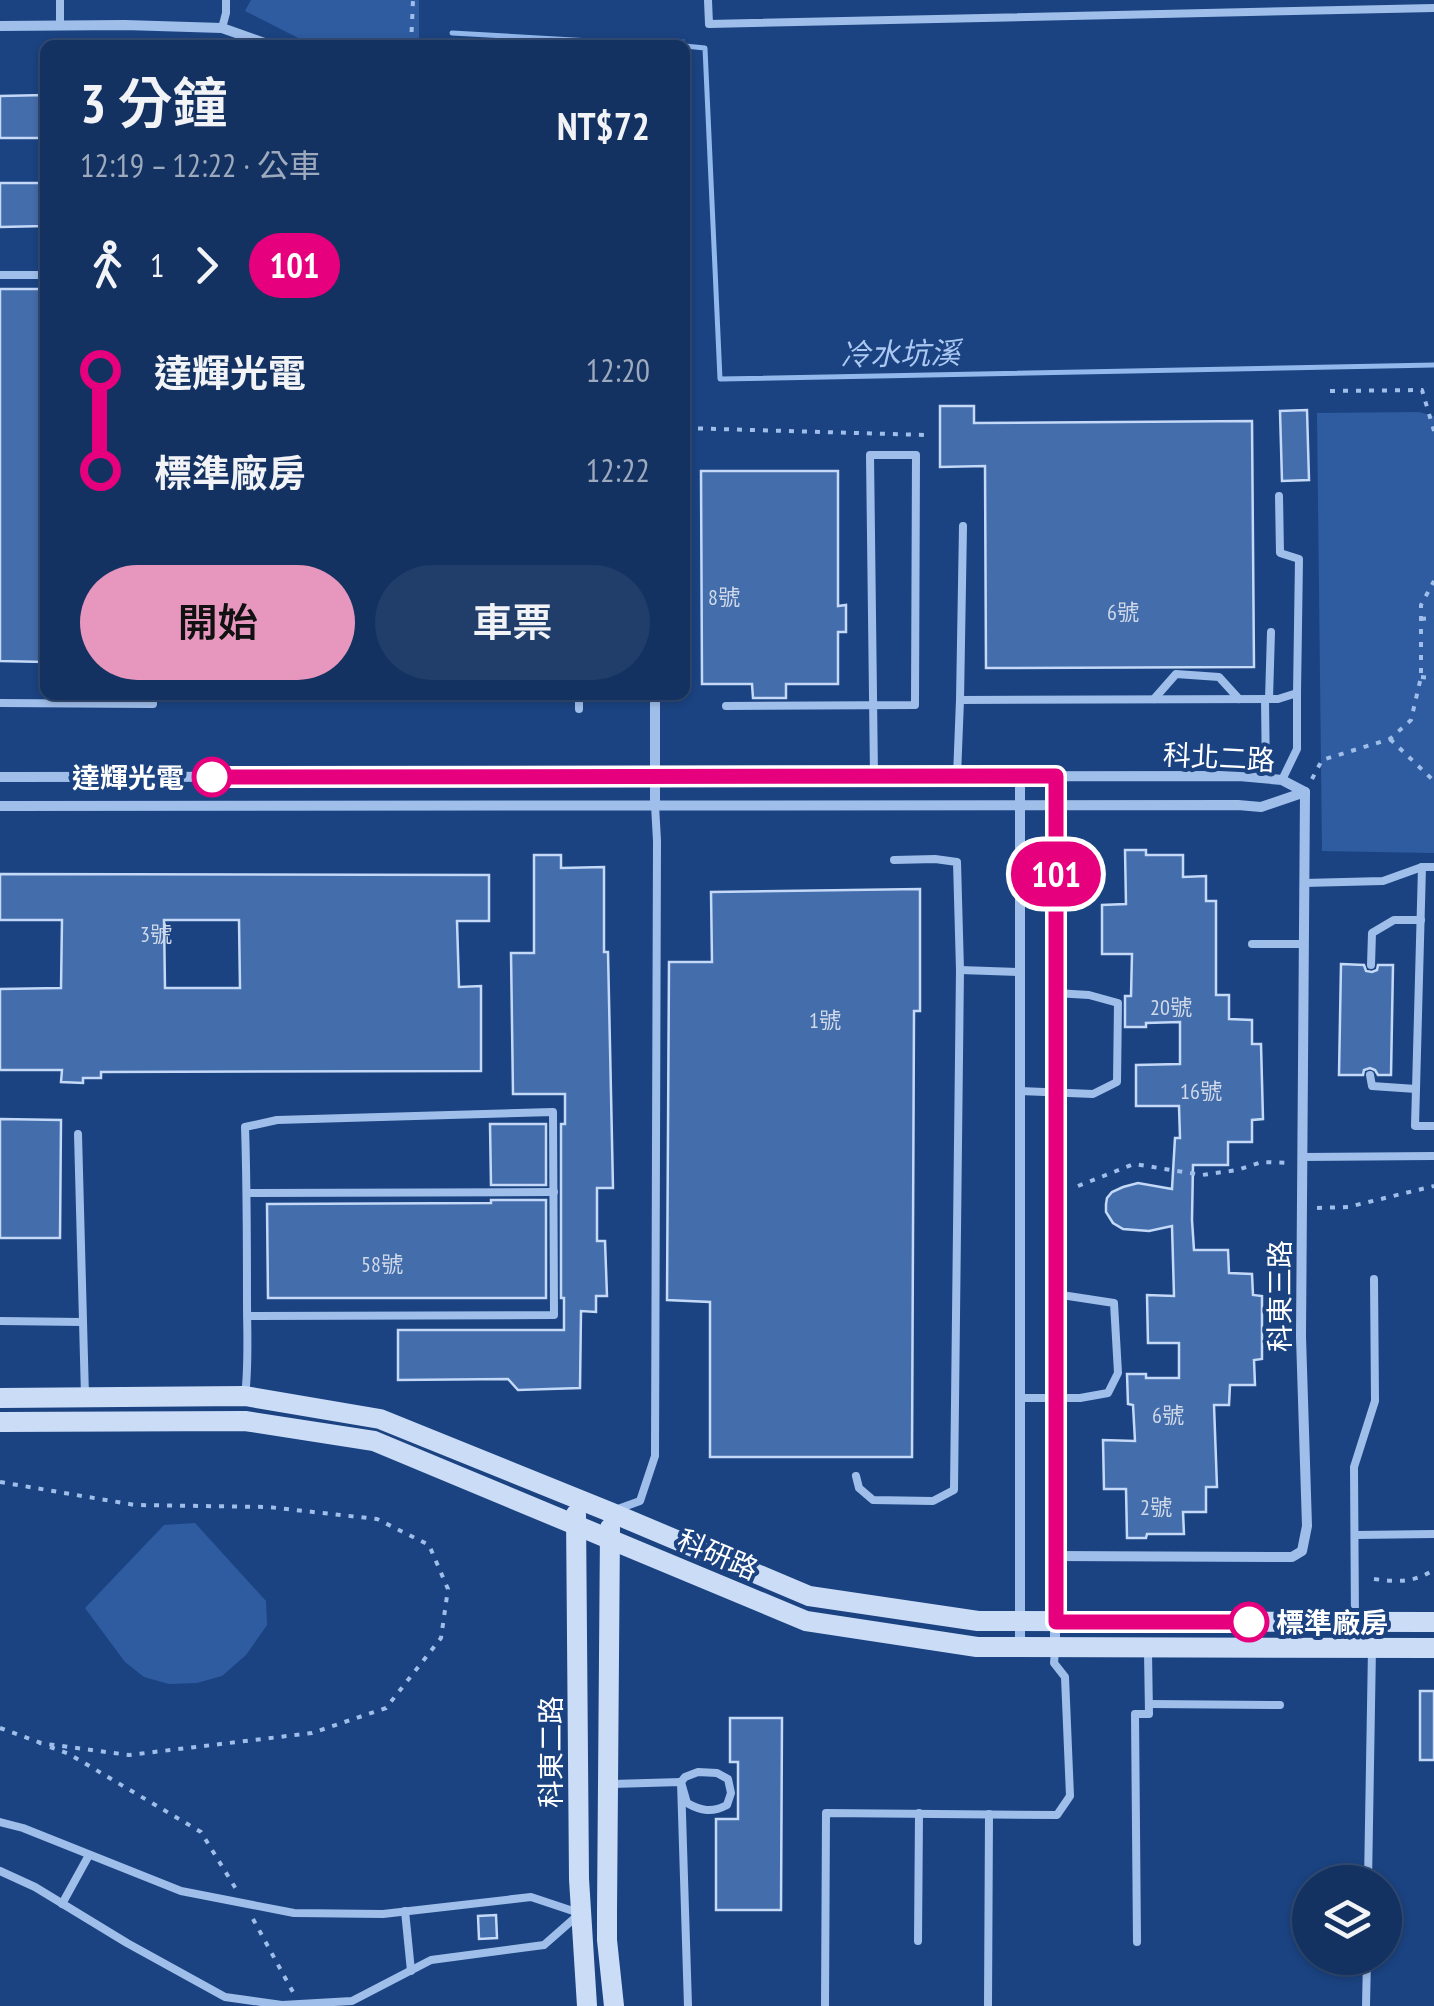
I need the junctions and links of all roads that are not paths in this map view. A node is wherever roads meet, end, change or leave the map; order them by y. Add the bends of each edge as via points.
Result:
1 (60, 0) edge
2 (226, 0) edge
3 (708, 0) edge
4 (1434, 8) edge
5 (60, 25) junction
6 (0, 26) edge
7 (222, 28) junction
8 (256, 40) edge
9 (0, 275) edge
10 (40, 275) edge
11 (1280, 496) dead end
12 (963, 526) dead end
13 (1270, 632) dead end
14 (1296, 693) junction
15 (1154, 699) junction
16 (1238, 699) junction
17 (1267, 699) junction
18 (153, 700) edge
19 (579, 700) edge
20 (655, 700) edge
21 (960, 700) junction
22 (0, 703) edge
23 (726, 706) dead end
24 (874, 706) junction
25 (580, 709) dead end
26 (655, 776) junction
27 (874, 776) junction
28 (957, 776) junction
29 (1020, 776) junction
30 (1056, 776) junction
31 (0, 777) edge
32 (1266, 778) junction
33 (1282, 780) junction
34 (1306, 792) junction
35 (655, 805) junction
36 (1020, 805) junction
37 (1056, 805) junction
38 (0, 806) edge
39 (894, 860) dead end
40 (1422, 867) junction
41 (1434, 867) edge
42 (1304, 883) junction
43 (1421, 920) junction
44 (1252, 944) dead end
45 (1304, 944) junction
46 (1371, 965) dead end
47 (960, 970) junction
48 (1020, 972) junction
49 (1056, 993) junction
50 (1370, 1075) dead end
51 (1416, 1089) junction
52 (1020, 1091) junction
53 (1056, 1092) junction
54 (1434, 1126) edge
55 (78, 1134) dead end
56 (1434, 1156) edge
57 (1302, 1157) junction
58 (554, 1192) junction
59 (248, 1193) junction
60 (1374, 1279) dead end
61 (1056, 1294) junction
62 (247, 1316) junction
63 (0, 1322) edge
64 (82, 1322) junction
65 (85, 1396) junction
66 (245, 1396) junction
67 (0, 1398) edge
68 (1020, 1398) junction
69 (1056, 1399) junction
70 (0, 1422) edge
71 (856, 1476) dead end
72 (576, 1498) junction
73 (610, 1512) junction
74 (576, 1525) junction
75 (1354, 1534) junction
76 (1434, 1534) edge
77 (610, 1539) junction
78 (1056, 1556) junction
79 (1020, 1622) junction
80 (1056, 1622) junction
81 (1356, 1622) junction
82 (1434, 1622) edge
83 (1020, 1647) junction
84 (1056, 1647) junction
85 (1148, 1647) junction
86 (1372, 1648) junction
87 (1434, 1648) edge
88 (1149, 1704) junction
89 (1280, 1705) dead end
90 (681, 1782) junction
91 (577, 1784) junction
92 (608, 1784) junction
93 (919, 1814) junction
94 (988, 1814) junction
95 (0, 1822) edge
96 (89, 1854) junction
97 (1368, 1865) edge
98 (0, 1871) edge
99 (62, 1904) junction
100 (404, 1911) junction
101 (580, 1913) junction
102 (607, 1913) junction
103 (918, 1941) dead end
104 (1137, 1942) dead end
105 (411, 1971) junction
106 (1367, 1975) edge
107 (299, 2004) edge
108 (587, 2006) edge
109 (614, 2006) edge
110 (688, 2006) edge
111 (826, 2006) edge
112 (988, 2006) edge
113 (1366, 2006) edge

1 - 5 lane
2 - 7 lane
3 - 4 lane via 709,24
5 - 6 street
5 - 7 street
7 - 8 street
9 - 10 lane
11 - 14 lane via 1280,554 1299,559
12 - 21 lane
13 - 17 lane
14 - 17 lane
14 - 33 lane via 1296,750
15 - 16 lane
15 - 16 lane via 1176,674 1219,677
15 - 21 lane
16 - 17 lane
17 - 32 lane
18 - 22 lane
19 - 25 lane
20 - 26 street
21 - 28 lane
23 - 24 lane
24 - 24 lane via 915,705 916,455 870,455
24 - 27 lane
26 - 27 street, 科北二路
26 - 31 street, 科北二路
26 - 35 street
27 - 28 street, 科北二路
28 - 29 street, 科北二路
29 - 30 street, 科北二路
29 - 36 street
30 - 32 street, 科北二路
30 - 37 street
32 - 33 street, 科北二路
33 - 34 street, 科北二路
34 - 37 street, 科北二路 via 1261,807
34 - 42 street, 科東三路
35 - 36 street, 科北二路
35 - 38 street, 科北二路
35 - 73 lane via 655,1456 640,1502
36 - 37 street, 科北二路
36 - 48 street
37 - 49 street
39 - 47 lane via 957,862
40 - 41 lane
40 - 42 lane via 1384,881
40 - 43 lane
42 - 45 street, 科東三路
43 - 46 lane via 1394,920 1372,933
43 - 51 lane
44 - 45 lane
45 - 57 street, 科東三路
47 - 48 lane
47 - 71 lane via 954,1490 933,1501 873,1500
48 - 52 street
49 - 53 street
49 - 53 lane via 1118,1002 1117,1082 1092,1094
50 - 51 lane via 1372,1086
51 - 54 lane via 1416,1126
52 - 53 lane
52 - 68 street
53 - 61 street
55 - 64 lane
56 - 57 lane
57 - 78 street, 科東三路 via 1308,1526 1302,1551 1292,1557
58 - 59 lane
58 - 59 lane via 553,1112 246,1126
58 - 62 lane via 554,1315
59 - 62 lane
60 - 75 lane via 1376,1401 1354,1467
61 - 69 street
61 - 69 lane via 1114,1303 1118,1372 1108,1393
62 - 66 lane
63 - 64 lane
64 - 65 lane
65 - 66 street, 科研路
65 - 67 street, 科研路
66 - 72 street, 科研路 via 380,1419
68 - 69 lane
68 - 79 street
69 - 78 street
70 - 74 street, 科研路 via 245,1421 374,1441
72 - 73 street, 科研路
72 - 74 street, 科東二路
73 - 77 street, 科東二路
73 - 79 street, 科研路 via 809,1596 978,1622
74 - 77 street, 科研路
74 - 91 street, 科東二路
75 - 76 lane
75 - 81 lane
77 - 83 street, 科研路 via 806,1621 977,1647
77 - 92 street, 科東二路
78 - 80 street
79 - 80 street, 科研路
79 - 83 street
80 - 81 street, 科研路
80 - 84 street
81 - 82 street, 科研路
83 - 84 street, 科研路
84 - 85 street, 科研路
84 - 94 lane via 1054,1663 1065,1677 1070,1796 1057,1815
85 - 86 street, 科研路
85 - 88 lane
86 - 87 street, 科研路
86 - 97 lane
88 - 89 lane
88 - 104 lane via 1149,1714 1135,1714
90 - 90 lane via 698,1772 717,1773 728,1778 732,1792 727,1805 699,1810 686,1802
90 - 92 lane
90 - 110 lane
91 - 92 street
91 - 101 street, 科東二路
92 - 102 street, 科東二路
93 - 94 lane
93 - 103 lane
93 - 111 lane via 826,1812
94 - 112 lane
95 - 96 lane
96 - 99 lane
96 - 100 lane via 180,1891 244,1903 294,1912
98 - 99 lane
99 - 107 lane via 225,1997
100 - 101 lane via 531,1897
100 - 105 lane
101 - 102 street
101 - 105 lane via 544,1945 432,1960
101 - 108 street, 科東二路
102 - 109 street, 科東二路
105 - 107 lane via 352,2001
106 - 113 lane

